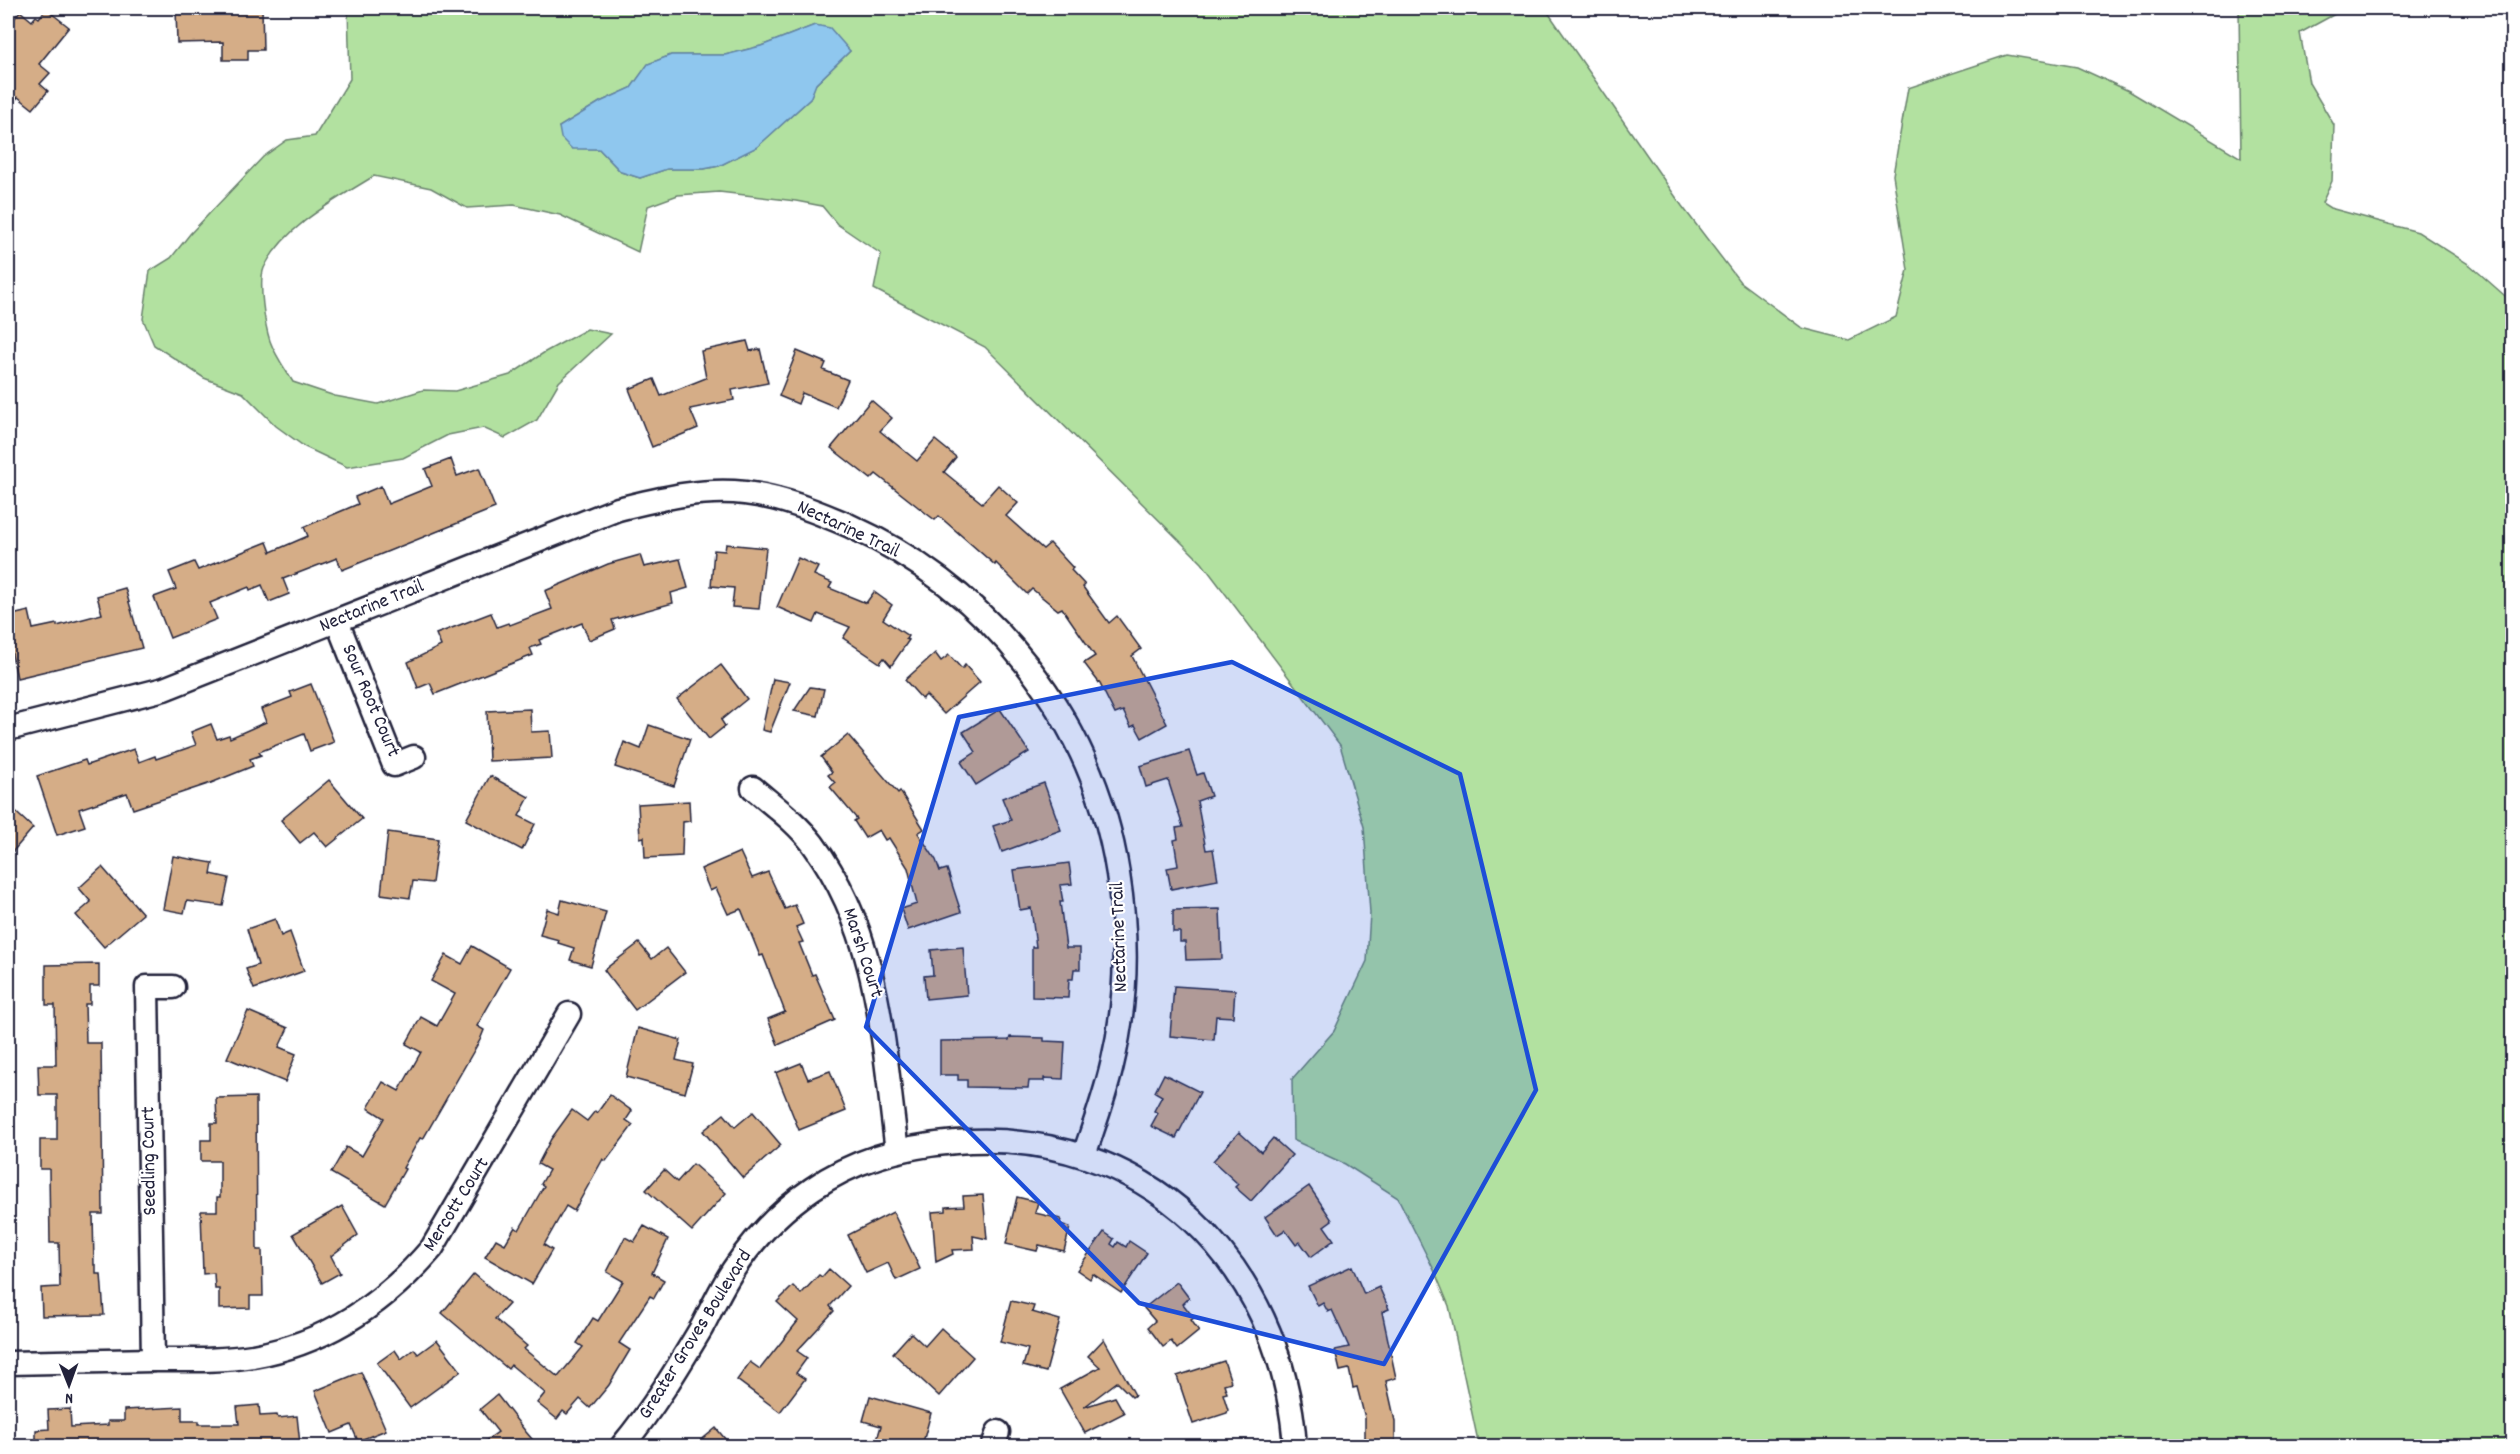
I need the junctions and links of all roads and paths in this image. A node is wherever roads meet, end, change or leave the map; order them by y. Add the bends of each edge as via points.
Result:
1 (337, 621) junction
2 (8, 729) edge
3 (414, 757) dead end
4 (753, 788) dead end
5 (173, 987) dead end
6 (569, 1014) dead end
7 (897, 1151) junction
8 (1084, 1155) junction
9 (153, 1360) junction
10 (8, 1363) edge
11 (622, 1446) edge
12 (1295, 1446) edge

1 - 2 street, Nectarine Trail via 164,689
1 - 3 street, Sour Root Court via 394,765
1 - 8 street, Nectarine Trail via 618,509 707,491 772,497 814,511 865,533 954,589 1015,649 1061,713 1095,785 1109,828 1124,930 1121,1022 1112,1066
4 - 7 street, Marsh Court via 813,844 854,919 879,1005
5 - 9 street, Seedling Court via 147,987
6 - 9 street, Mercott Court via 443,1232 408,1276 375,1305 329,1332 269,1353
7 - 8 street, Greater Groves Boulevard via 981,1140 1025,1142
7 - 11 street, Greater Groves Boulevard via 840,1171 810,1190 750,1247 646,1418
8 - 12 street, Greater Groves Boulevard via 1114,1166 1150,1187 1199,1227 1238,1274 1255,1301 1284,1378
9 - 10 street, Mercott Court

